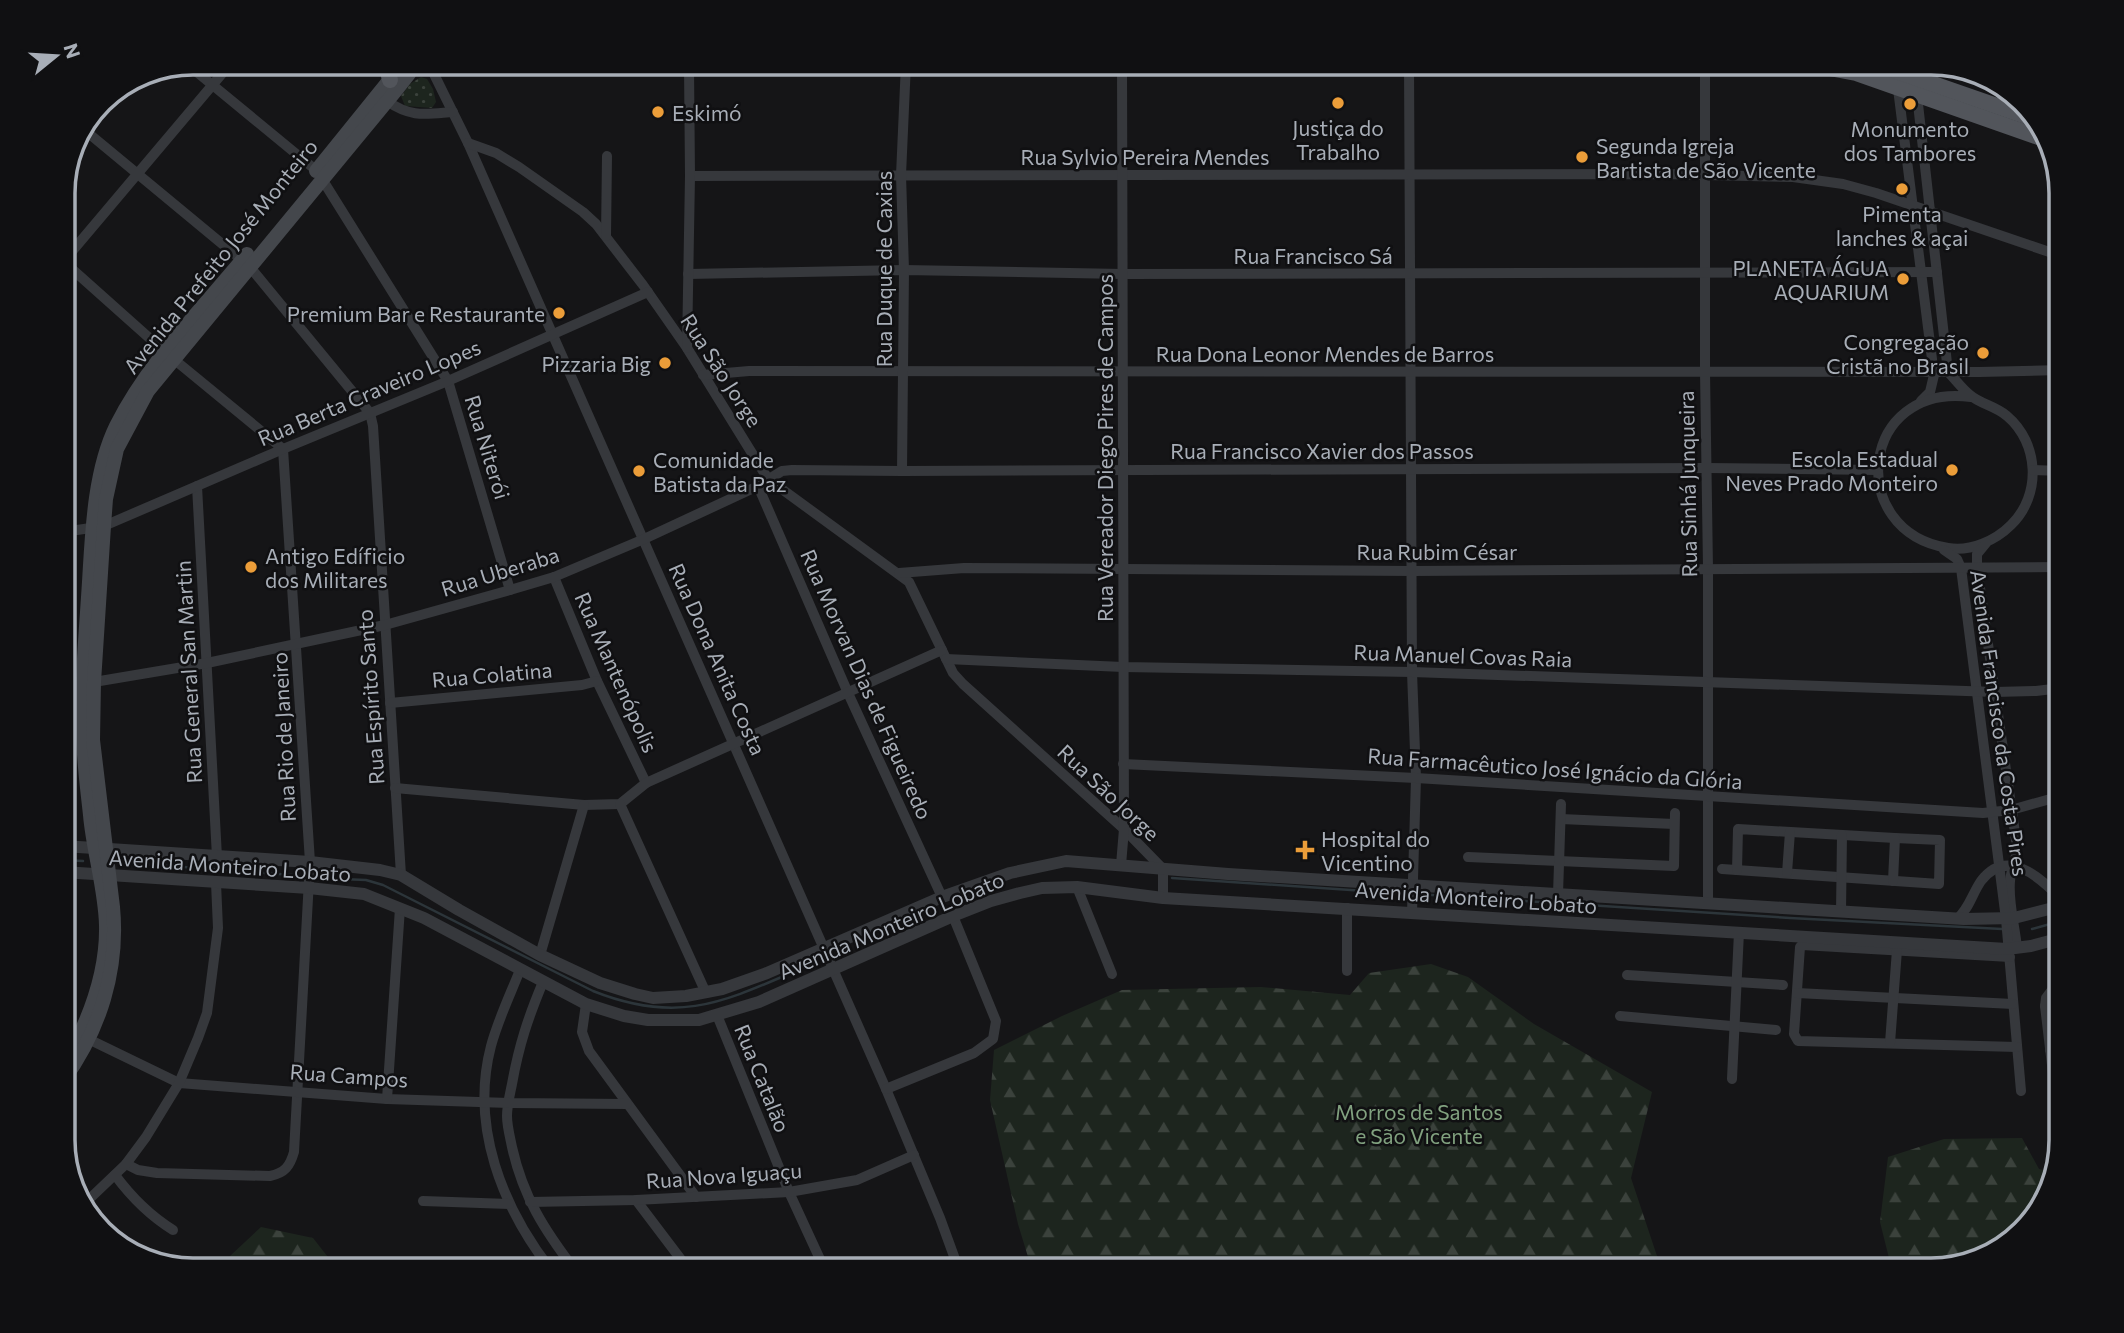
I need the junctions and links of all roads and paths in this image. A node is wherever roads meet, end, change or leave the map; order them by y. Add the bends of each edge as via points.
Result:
1 (200, 75) edge
2 (221, 75) edge
3 (397, 75) edge
4 (407, 75) edge
5 (434, 75) edge
6 (689, 75) edge
7 (906, 75) edge
8 (1122, 75) edge
9 (1409, 75) edge
10 (1704, 75) edge
11 (1902, 75) edge
12 (1903, 75) edge
13 (1920, 75) edge
14 (1932, 75) edge
15 (395, 83) junction
16 (212, 85) junction
17 (1917, 95) junction
18 (387, 101) junction
19 (2013, 110) edge
20 (453, 112) junction
21 (2033, 134) edge
22 (91, 135) edge
23 (468, 143) junction
24 (607, 156) dead end
25 (138, 174) junction
26 (1705, 174) junction
27 (320, 175) junction
28 (901, 175) junction
29 (1122, 175) junction
30 (1410, 175) junction
31 (690, 176) junction
32 (1913, 206) junction
33 (1931, 212) junction
34 (606, 237) junction
35 (76, 247) edge
36 (2048, 252) edge
37 (246, 263) junction
38 (904, 270) junction
39 (1921, 272) junction
40 (1937, 272) junction
41 (76, 273) edge
42 (688, 274) junction
43 (1123, 274) junction
44 (1410, 274) junction
45 (1705, 274) junction
46 (648, 292) junction
47 (553, 334) junction
48 (687, 348) junction
49 (170, 356) junction
50 (2048, 370) edge
51 (1123, 372) junction
52 (1411, 372) junction
53 (1704, 372) junction
54 (1933, 372) junction
55 (1948, 372) junction
56 (902, 373) junction
57 (703, 375) junction
58 (448, 381) junction
59 (1971, 397) junction
60 (1918, 404) junction
61 (370, 413) junction
62 (283, 449) junction
63 (1707, 468) junction
64 (1412, 469) junction
65 (1123, 470) junction
66 (1878, 470) junction
67 (2033, 470) junction
68 (902, 471) junction
69 (2048, 471) edge
70 (768, 479) junction
71 (197, 486) junction
72 (758, 486) junction
73 (98, 527) junction
74 (76, 529) edge
75 (644, 539) junction
76 (1989, 541) junction
77 (1934, 545) junction
78 (1977, 567) junction
79 (2048, 567) edge
80 (1708, 568) junction
81 (1961, 568) junction
82 (1123, 570) junction
83 (1413, 571) junction
84 (899, 573) junction
85 (554, 577) junction
86 (510, 590) junction
87 (385, 625) junction
88 (297, 642) junction
89 (944, 654) junction
90 (207, 663) junction
91 (1123, 667) junction
92 (1412, 672) junction
93 (597, 681) junction
94 (76, 682) edge
95 (88, 682) junction
96 (1707, 683) junction
97 (2049, 689) edge
98 (1978, 691) junction
99 (1995, 692) junction
100 (848, 693) junction
101 (390, 703) junction
102 (733, 743) junction
103 (1124, 764) junction
104 (1416, 778) junction
105 (646, 783) junction
106 (395, 788) junction
107 (1707, 797) junction
108 (2049, 799) edge
109 (620, 804) junction
110 (1562, 804) dead end
111 (584, 805) junction
112 (2011, 810) junction
113 (1675, 813) dead end
114 (1988, 813) junction
115 (1561, 819) junction
116 (1674, 824) junction
117 (1124, 829) junction
118 (1790, 832) junction
119 (1842, 835) junction
120 (1895, 838) junction
121 (76, 851) edge
122 (217, 857) junction
123 (1468, 857) dead end
124 (1559, 861) junction
125 (102, 862) junction
126 (310, 865) junction
127 (1121, 865) junction
128 (2014, 866) junction
129 (2000, 868) junction
130 (76, 869) edge
131 (1722, 869) dead end
132 (1163, 870) junction
133 (1737, 870) junction
134 (1787, 873) junction
135 (401, 875) junction
136 (1841, 877) junction
137 (1893, 881) junction
138 (216, 883) junction
139 (309, 885) junction
140 (1077, 887) junction
141 (2049, 888) edge
142 (1413, 889) junction
143 (1558, 894) junction
144 (1163, 895) junction
145 (942, 897) junction
146 (1708, 903) junction
147 (400, 908) junction
148 (1347, 908) junction
149 (2049, 909) edge
150 (1413, 910) junction
151 (1841, 912) junction
152 (953, 916) junction
153 (1957, 919) junction
154 (2010, 919) junction
155 (1740, 932) junction
156 (2049, 942) edge
157 (824, 950) junction
158 (1897, 950) junction
159 (2012, 951) junction
160 (540, 955) junction
161 (833, 967) junction
162 (520, 971) junction
163 (1347, 971) dead end
164 (1112, 974) dead end
165 (1627, 975) dead end
166 (543, 982) junction
167 (1737, 982) junction
168 (1783, 985) dead end
169 (706, 993) junction
170 (1797, 993) junction
171 (2049, 995) edge
172 (1895, 998) junction
173 (586, 1004) junction
174 (2014, 1004) junction
175 (2045, 1006) junction
176 (2049, 1006) edge
177 (717, 1015) junction
178 (1620, 1017) dead end
179 (1735, 1026) junction
180 (1776, 1030) dead end
181 (76, 1035) edge
182 (84, 1037) junction
183 (2048, 1037) joint
184 (2049, 1043) edge
185 (1890, 1044) junction
186 (2017, 1047) junction
187 (76, 1048) edge
188 (76, 1060) edge
189 (1732, 1079) dead end
190 (179, 1083) junction
191 (886, 1089) junction
192 (297, 1091) junction
193 (2021, 1091) dead end
194 (387, 1099) junction
195 (485, 1102) junction
196 (509, 1103) junction
197 (627, 1104) junction
198 (914, 1155) junction
199 (126, 1164) junction
200 (114, 1175) junction
201 (789, 1192) junction
202 (696, 1197) junction
203 (91, 1198) edge
204 (636, 1200) junction
205 (423, 1201) dead end
206 (530, 1202) junction
207 (509, 1204) junction
208 (173, 1230) dead end
209 (542, 1258) edge
210 (566, 1258) edge
211 (680, 1258) edge
212 (819, 1258) edge
213 (954, 1258) edge

1 - 16 street, Rua Niterói
2 - 16 street
3 - 15 main road
4 - 15 main road
5 - 20 street, Rua Dona Anita Costa
6 - 31 street
7 - 28 street, Rua Duque de Caxias
8 - 29 street, Rua Vereador Diego Pires de Campos
9 - 30 street
10 - 26 street, Rua Sinhá Junqueira
11 - 32 street
12 - 17 main road
13 - 17 street
14 - 19 main road
15 - 18 main road, Avenida Prefeito José Monteiro
15 - 27 main road, Avenida Prefeito José Monteiro
16 - 25 street
16 - 27 street, Rua Niterói
17 - 21 main road
17 - 33 street
18 - 20 street via 415,114
18 - 27 main road, Avenida Prefeito José Monteiro
20 - 23 street, Rua Dona Anita Costa
22 - 25 street
23 - 34 street, Rua São Jorge via 519,167 583,212
23 - 47 street, Rua Dona Anita Costa
24 - 34 street
25 - 35 street
25 - 37 street
26 - 30 street, Rua Sylvio Pereira Mendes
26 - 32 street, Rua Sylvio Pereira Mendes via 1813,179
26 - 45 street, Rua Sinhá Junqueira
27 - 37 main road, Avenida Prefeito José Monteiro
27 - 58 street, Rua Niterói
28 - 29 street, Rua Sylvio Pereira Mendes
28 - 31 street, Rua Sylvio Pereira Mendes
28 - 38 street, Rua Duque de Caxias
29 - 30 street, Rua Sylvio Pereira Mendes
29 - 43 street, Rua Vereador Diego Pires de Campos
30 - 44 street
31 - 42 street
32 - 33 street, Rua Sylvio Pereira Mendes
32 - 39 street
33 - 36 street, Rua Sylvio Pereira Mendes
33 - 40 street
34 - 46 street, Rua São Jorge
37 - 49 main road, Avenida Prefeito José Monteiro
37 - 61 street
38 - 42 street, Rua Francisco Sá
38 - 43 street, Rua Francisco Sá
38 - 56 street, Rua Duque de Caxias
39 - 40 street, Rua Francisco Sá
39 - 45 street, Rua Francisco Sá
39 - 54 street
40 - 55 street
41 - 49 street
42 - 48 street
43 - 44 street, Rua Francisco Sá
43 - 51 street, Rua Vereador Diego Pires de Campos
44 - 45 street, Rua Francisco Sá
44 - 52 street
45 - 53 street, Rua Sinhá Junqueira
46 - 47 street, Rua Berta Craveiro Lopes
46 - 48 street, Rua São Jorge
47 - 58 street, Rua Berta Craveiro Lopes
47 - 75 street, Rua Dona Anita Costa
48 - 57 street, Rua São Jorge
49 - 62 street
49 - 73 main road, Avenida Prefeito José Monteiro via 138,390 107,447
50 - 55 street, Rua Dona Leonor Mendes de Barros
51 - 52 street, Rua Dona Leonor Mendes de Barros
51 - 56 street, Rua Dona Leonor Mendes de Barros
51 - 65 street, Rua Vereador Diego Pires de Campos
52 - 53 street, Rua Dona Leonor Mendes de Barros
52 - 64 street
53 - 54 street, Rua Dona Leonor Mendes de Barros
53 - 63 street, Rua Sinhá Junqueira
54 - 55 street, Rua Dona Leonor Mendes de Barros
54 - 60 street via 1930,392
55 - 59 street
56 - 57 street, Rua Dona Leonor Mendes de Barros via 749,371
56 - 68 street, Rua Duque de Caxias
57 - 70 street, Rua São Jorge
58 - 61 street, Rua Berta Craveiro Lopes
58 - 86 street, Rua Niterói
59 - 60 street via 1950,395
59 - 67 street via 1993,406 2017,426
60 - 66 street via 1896,421 1886,436
61 - 62 street, Rua Berta Craveiro Lopes
61 - 87 street, Rua Espírito Santo
62 - 71 street, Rua Berta Craveiro Lopes
62 - 88 street, Rua Rio de Janeiro
63 - 64 street, Rua Francisco Xavier dos Passos
63 - 66 street, Rua Francisco Xavier dos Passos
63 - 80 street, Rua Sinhá Junqueira
64 - 65 street, Rua Francisco Xavier dos Passos
64 - 83 street
65 - 68 street, Rua Francisco Xavier dos Passos
65 - 82 street, Rua Vereador Diego Pires de Campos
66 - 77 street via 1888,510 1908,531
67 - 69 street
67 - 76 street via 2031,491 2020,515
68 - 70 street, Rua Francisco Xavier dos Passos via 793,470
70 - 72 street, Rua Uberaba
70 - 84 street, Rua São Jorge
71 - 73 street, Rua Berta Craveiro Lopes
71 - 90 street, Rua General San Martin
72 - 75 street, Rua Uberaba
72 - 100 street, Rua Morvan Dias de Figueiredo
73 - 74 street, Rua Berta Craveiro Lopes
73 - 95 main road, Avenida Prefeito José Monteiro
75 - 85 street, Rua Uberaba
75 - 102 street, Rua Dona Anita Costa
76 - 77 street via 1951,549
76 - 78 street, Avenida Francisco da Costa Pires via 1977,554
77 - 81 street, Avenida Francisco da Costa Pires via 1954,556
78 - 79 street, Rua Rubim César
78 - 81 street, Rua Rubim César
78 - 99 street, Avenida Francisco da Costa Pires
80 - 81 street, Rua Rubim César
80 - 83 street, Rua Rubim César
80 - 96 street, Rua Sinhá Junqueira
81 - 98 street, Avenida Francisco da Costa Pires
82 - 83 street, Rua Rubim César
82 - 84 street, Rua Rubim César via 964,568
82 - 91 street, Rua Vereador Diego Pires de Campos
83 - 92 street
84 - 89 street, Rua São Jorge via 909,582
85 - 86 street, Rua Uberaba
85 - 93 street, Rua Mantenópolis
86 - 87 street, Rua Uberaba
87 - 88 street, Rua Uberaba
87 - 101 street, Rua Espírito Santo
88 - 90 street, Rua Uberaba
88 - 126 street, Rua Rio de Janeiro
89 - 91 street, Rua Manuel Covas Raia
89 - 100 street
89 - 117 street, Rua São Jorge via 953,673 978,700
90 - 95 street, Rua Uberaba
90 - 122 street, Rua General San Martin
91 - 92 street, Rua Manuel Covas Raia
91 - 103 street, Rua Vereador Diego Pires de Campos
92 - 96 street, Rua Manuel Covas Raia
92 - 104 street
93 - 101 street, Rua Colatina
93 - 105 street, Rua Mantenópolis
94 - 95 street, Rua Uberaba
95 - 125 main road, Avenida Prefeito José Monteiro via 83,731
96 - 98 street, Rua Manuel Covas Raia
96 - 107 street, Rua Sinhá Junqueira
97 - 99 street, Rua Manuel Covas Raia
98 - 99 street, Rua Manuel Covas Raia
98 - 114 street, Avenida Francisco da Costa Pires
99 - 112 street, Avenida Francisco da Costa Pires
100 - 102 street
100 - 145 street, Rua Morvan Dias de Figueiredo
101 - 106 street, Rua Espírito Santo
102 - 105 street
102 - 157 street, Rua Dona Anita Costa
103 - 104 street, Rua Farmacêutico José Ignácio da Glória
103 - 117 street, Rua Vereador Diego Pires de Campos
104 - 107 street, Rua Farmacêutico José Ignácio da Glória
104 - 142 street
105 - 109 street
106 - 111 street
106 - 135 street, Rua Espírito Santo
107 - 114 street, Rua Farmacêutico José Ignácio da Glória
107 - 146 street, Rua Sinhá Junqueira
108 - 112 street, Rua Farmacêutico José Ignácio da Glória
109 - 111 street
109 - 169 street
110 - 115 street
111 - 160 street
112 - 114 street, Rua Farmacêutico José Ignácio da Glória
112 - 128 street, Avenida Francisco da Costa Pires via 2017,848
113 - 116 street
114 - 129 street, Avenida Francisco da Costa Pires
115 - 116 street
115 - 124 street
116 - 124 street via 1674,866
117 - 127 street, Rua Vereador Diego Pires de Campos
117 - 132 street, Rua São Jorge
118 - 119 street
118 - 133 street via 1738,830
118 - 134 street
119 - 120 street
119 - 136 street
120 - 137 street
120 - 137 street via 1940,840 1939,884
121 - 125 street, Avenida Monteiro Lobato
122 - 125 street, Avenida Monteiro Lobato
122 - 126 street, Avenida Monteiro Lobato
123 - 124 street
124 - 143 street
125 - 130 street, Avenida Monteiro Lobato
125 - 138 street, Avenida Monteiro Lobato
125 - 182 main road, Avenida Prefeito José Monteiro via 116,928 114,955 103,1007
126 - 135 street, Avenida Monteiro Lobato
126 - 139 street, Rua Rio de Janeiro
127 - 132 street, Avenida Monteiro Lobato
127 - 145 street, Avenida Monteiro Lobato via 1066,861 1038,865
128 - 129 street
128 - 141 street
128 - 154 street, Avenida Francisco da Costa Pires
129 - 153 street via 1980,882 1965,913
129 - 154 street, Avenida Francisco da Costa Pires
131 - 133 street
132 - 142 street, Avenida Monteiro Lobato
132 - 144 street
133 - 134 street
134 - 136 street
135 - 160 street, Avenida Monteiro Lobato
136 - 137 street
136 - 151 street
138 - 139 street, Avenida Monteiro Lobato
138 - 190 street via 218,928 207,1013
139 - 147 street, Avenida Monteiro Lobato via 364,894
139 - 192 street, Rua Rio de Janeiro
140 - 144 street, Avenida Monteiro Lobato
140 - 152 street, Avenida Monteiro Lobato via 1020,893
140 - 164 street
142 - 143 street, Avenida Monteiro Lobato
142 - 150 street
143 - 146 street, Avenida Monteiro Lobato
144 - 148 street, Avenida Monteiro Lobato
145 - 157 street, Avenida Monteiro Lobato
146 - 151 street, Avenida Monteiro Lobato
147 - 162 street, Avenida Monteiro Lobato
147 - 194 street
148 - 150 street, Avenida Monteiro Lobato
148 - 163 street
149 - 154 street, Avenida Monteiro Lobato
150 - 155 street, Avenida Monteiro Lobato
151 - 153 street, Avenida Monteiro Lobato
152 - 161 street, Avenida Monteiro Lobato
152 - 191 street via 996,1021 993,1039 974,1054
153 - 154 street, Avenida Monteiro Lobato
154 - 159 street
155 - 159 street, Avenida Monteiro Lobato
155 - 167 street
156 - 159 street, Avenida Monteiro Lobato
157 - 161 street, Rua Dona Anita Costa
157 - 169 street, Avenida Monteiro Lobato
158 - 159 street
158 - 170 street via 1802,944
158 - 172 street
159 - 174 street
160 - 169 street, Avenida Monteiro Lobato via 635,995 653,998
161 - 177 street, Avenida Monteiro Lobato via 759,1002
161 - 191 street, Rua Dona Anita Costa
162 - 166 street, Avenida Monteiro Lobato
162 - 195 street via 491,1046
165 - 167 street
166 - 173 street, Avenida Monteiro Lobato
166 - 196 street via 525,1024
167 - 168 street
167 - 179 street
170 - 172 street
170 - 185 street via 1794,1034 1798,1041
171 - 175 street
172 - 174 street
172 - 185 street
173 - 177 street, Avenida Monteiro Lobato via 648,1020 699,1020
173 - 197 street via 582,1032 589,1051
174 - 186 street
175 - 176 street
175 - 183 street
177 - 201 street, Rua Catalão
178 - 179 street
179 - 180 street
179 - 189 street
181 - 182 street, Rua Campos
182 - 187 main road, Avenida Prefeito José Monteiro
182 - 188 main road, Avenida Prefeito José Monteiro
182 - 190 street, Rua Campos
183 - 184 street
185 - 186 street
186 - 193 street
190 - 192 street, Rua Campos
190 - 199 street
191 - 198 street, Rua Dona Anita Costa
192 - 194 street, Rua Campos
192 - 199 street, Rua Rio de Janeiro via 294,1152 280,1174 157,1172
194 - 195 street, Rua Campos
195 - 196 street, Rua Campos
195 - 207 street via 491,1153
196 - 197 street, Rua Campos
196 - 206 street via 516,1166
197 - 202 street
198 - 201 street, Rua Nova Iguaçu via 857,1180
198 - 213 street, Rua Dona Anita Costa
199 - 200 street
200 - 203 street
200 - 208 street via 134,1201
201 - 202 street, Rua Nova Iguaçu
201 - 212 street, Rua Catalão
202 - 204 street, Rua Nova Iguaçu
204 - 206 street, Rua Nova Iguaçu
204 - 211 street
205 - 207 street
206 - 210 street
207 - 209 street

